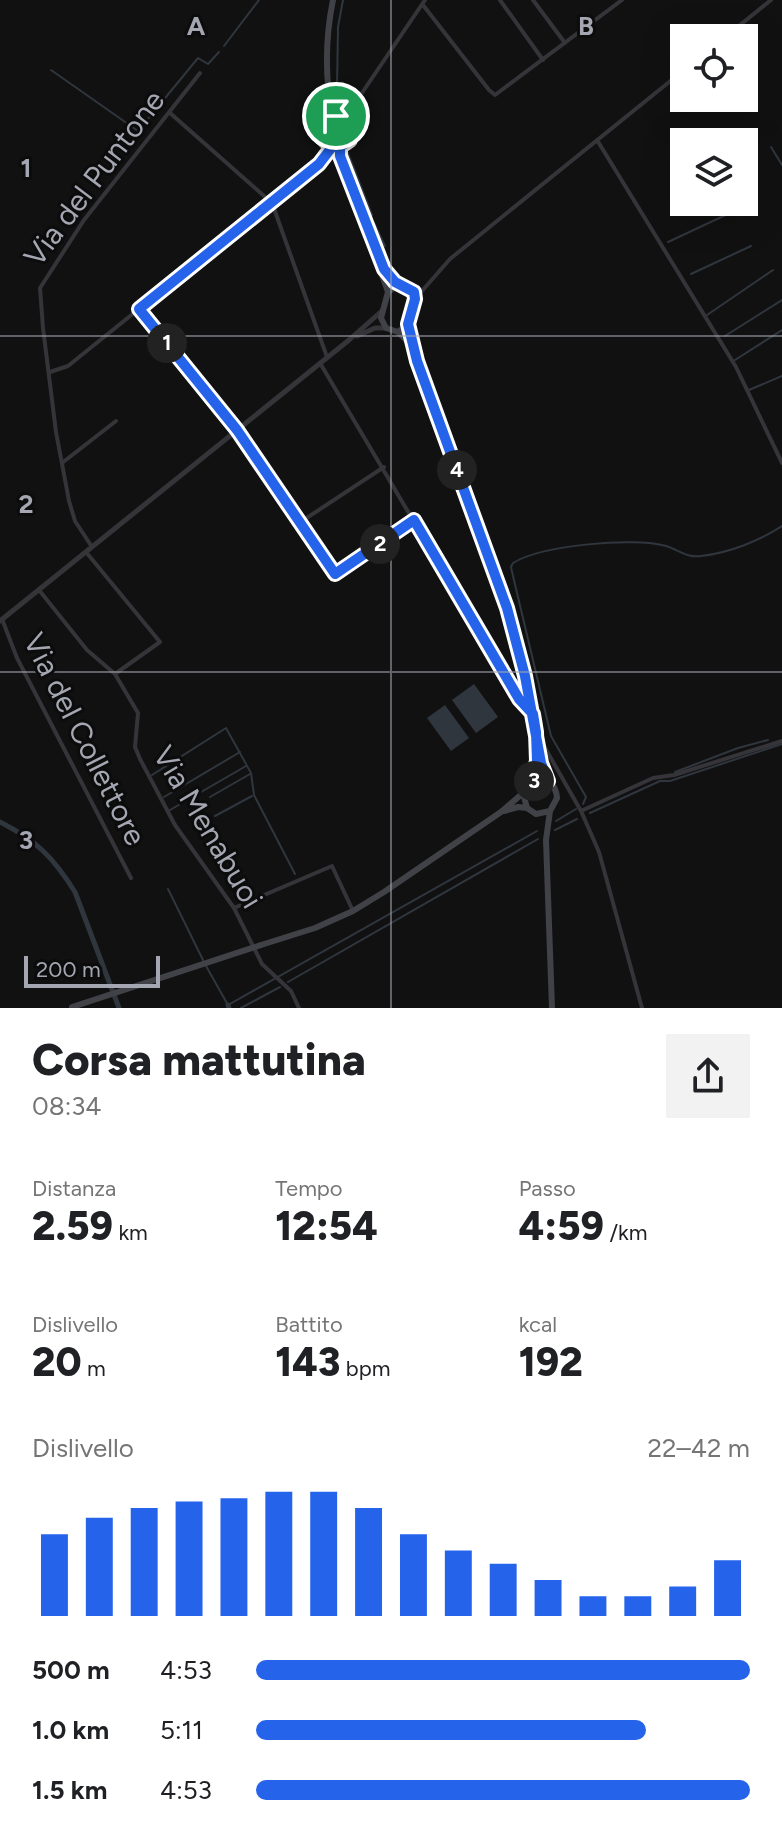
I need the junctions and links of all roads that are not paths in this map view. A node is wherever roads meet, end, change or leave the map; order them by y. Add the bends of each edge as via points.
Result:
1 (333, 0) edge
2 (500, 0) edge
3 (533, 0) edge
4 (622, 0) edge
5 (771, 0) edge
6 (424, 2) edge
7 (741, 24) edge
8 (565, 43) junction
9 (544, 60) junction
10 (200, 73) dead end
11 (670, 81) edge
12 (170, 113) junction
13 (332, 116) junction
14 (345, 118) junction
15 (597, 140) junction
16 (336, 147) junction
17 (272, 203) junction
18 (377, 254) junction
19 (399, 284) junction
20 (388, 292) junction
21 (415, 299) junction
22 (139, 309) junction
23 (383, 309) junction
24 (408, 324) junction
25 (386, 328) junction
26 (398, 332) junction
27 (349, 340) junction
28 (327, 357) junction
29 (417, 361) junction
30 (320, 363) junction
31 (50, 372) junction
32 (116, 421) dead end
33 (237, 430) junction
34 (62, 463) junction
35 (782, 463) edge
36 (384, 467) junction
37 (414, 520) junction
38 (299, 524) junction
39 (92, 547) junction
40 (86, 552) junction
41 (39, 590) junction
42 (1, 620) edge
43 (115, 674) junction
44 (533, 714) junction
45 (536, 732) junction
46 (782, 741) edge
47 (537, 746) junction
48 (548, 781) junction
49 (531, 782) junction
50 (523, 793) junction
51 (527, 808) junction
52 (550, 811) junction
53 (581, 811) junction
54 (501, 812) junction
55 (536, 814) junction
56 (546, 840) junction
57 (131, 878) dead end
58 (234, 908) junction
59 (353, 911) junction
60 (71, 1008) edge
61 (299, 1008) edge
62 (552, 1008) edge
63 (642, 1008) edge

1 - 13 main road via 326,43
2 - 9 street
3 - 8 street
4 - 8 street
5 - 7 street
6 - 9 street via 492,94
6 - 14 street
8 - 9 street
10 - 12 street, Via del Puntone
11 - 15 street
12 - 17 street
12 - 31 street, Via del Puntone via 84,220 42,283
13 - 14 main road
13 - 16 main road via 321,133
14 - 16 main road via 352,137
15 - 21 street via 450,259
15 - 35 street via 736,367
16 - 17 street
16 - 18 main road
17 - 22 street
17 - 28 street
18 - 19 main road
18 - 20 main road
19 - 20 main road
19 - 21 main road via 411,288
20 - 23 main road
21 - 24 main road
22 - 31 street via 68,366
22 - 33 street
23 - 25 main road
23 - 27 street
24 - 26 main road
24 - 29 main road
25 - 26 main road
25 - 27 street
26 - 29 main road
27 - 28 street
28 - 30 street
29 - 44 main road via 507,608
30 - 33 street
30 - 36 street
31 - 34 street, Via del Puntone
32 - 34 street
33 - 38 street
33 - 39 street
34 - 39 street, Via del Puntone via 75,521
36 - 37 street
36 - 38 street
37 - 38 street via 335,574
37 - 44 street via 519,699
39 - 40 street
40 - 41 street
40 - 43 street via 160,642
41 - 42 street
41 - 43 street, Via Menabuoi via 87,650
42 - 57 street, Via del Collettore
43 - 58 street, Via Menabuoi via 138,713 135,747 140,759 175,825
44 - 45 main road
45 - 47 main road
45 - 53 street
46 - 53 street via 653,778
47 - 48 main road
47 - 49 main road
48 - 49 main road
48 - 52 main road via 557,795
49 - 50 main road
50 - 51 main road
50 - 54 main road
51 - 54 main road
51 - 55 main road
52 - 55 main road
52 - 56 main road
53 - 63 street via 602,863
54 - 59 main road
55 - 56 main road
56 - 62 main road
58 - 59 street via 332,866
58 - 61 street, Via Menabuoi via 262,964 291,991
59 - 60 main road, bridge

